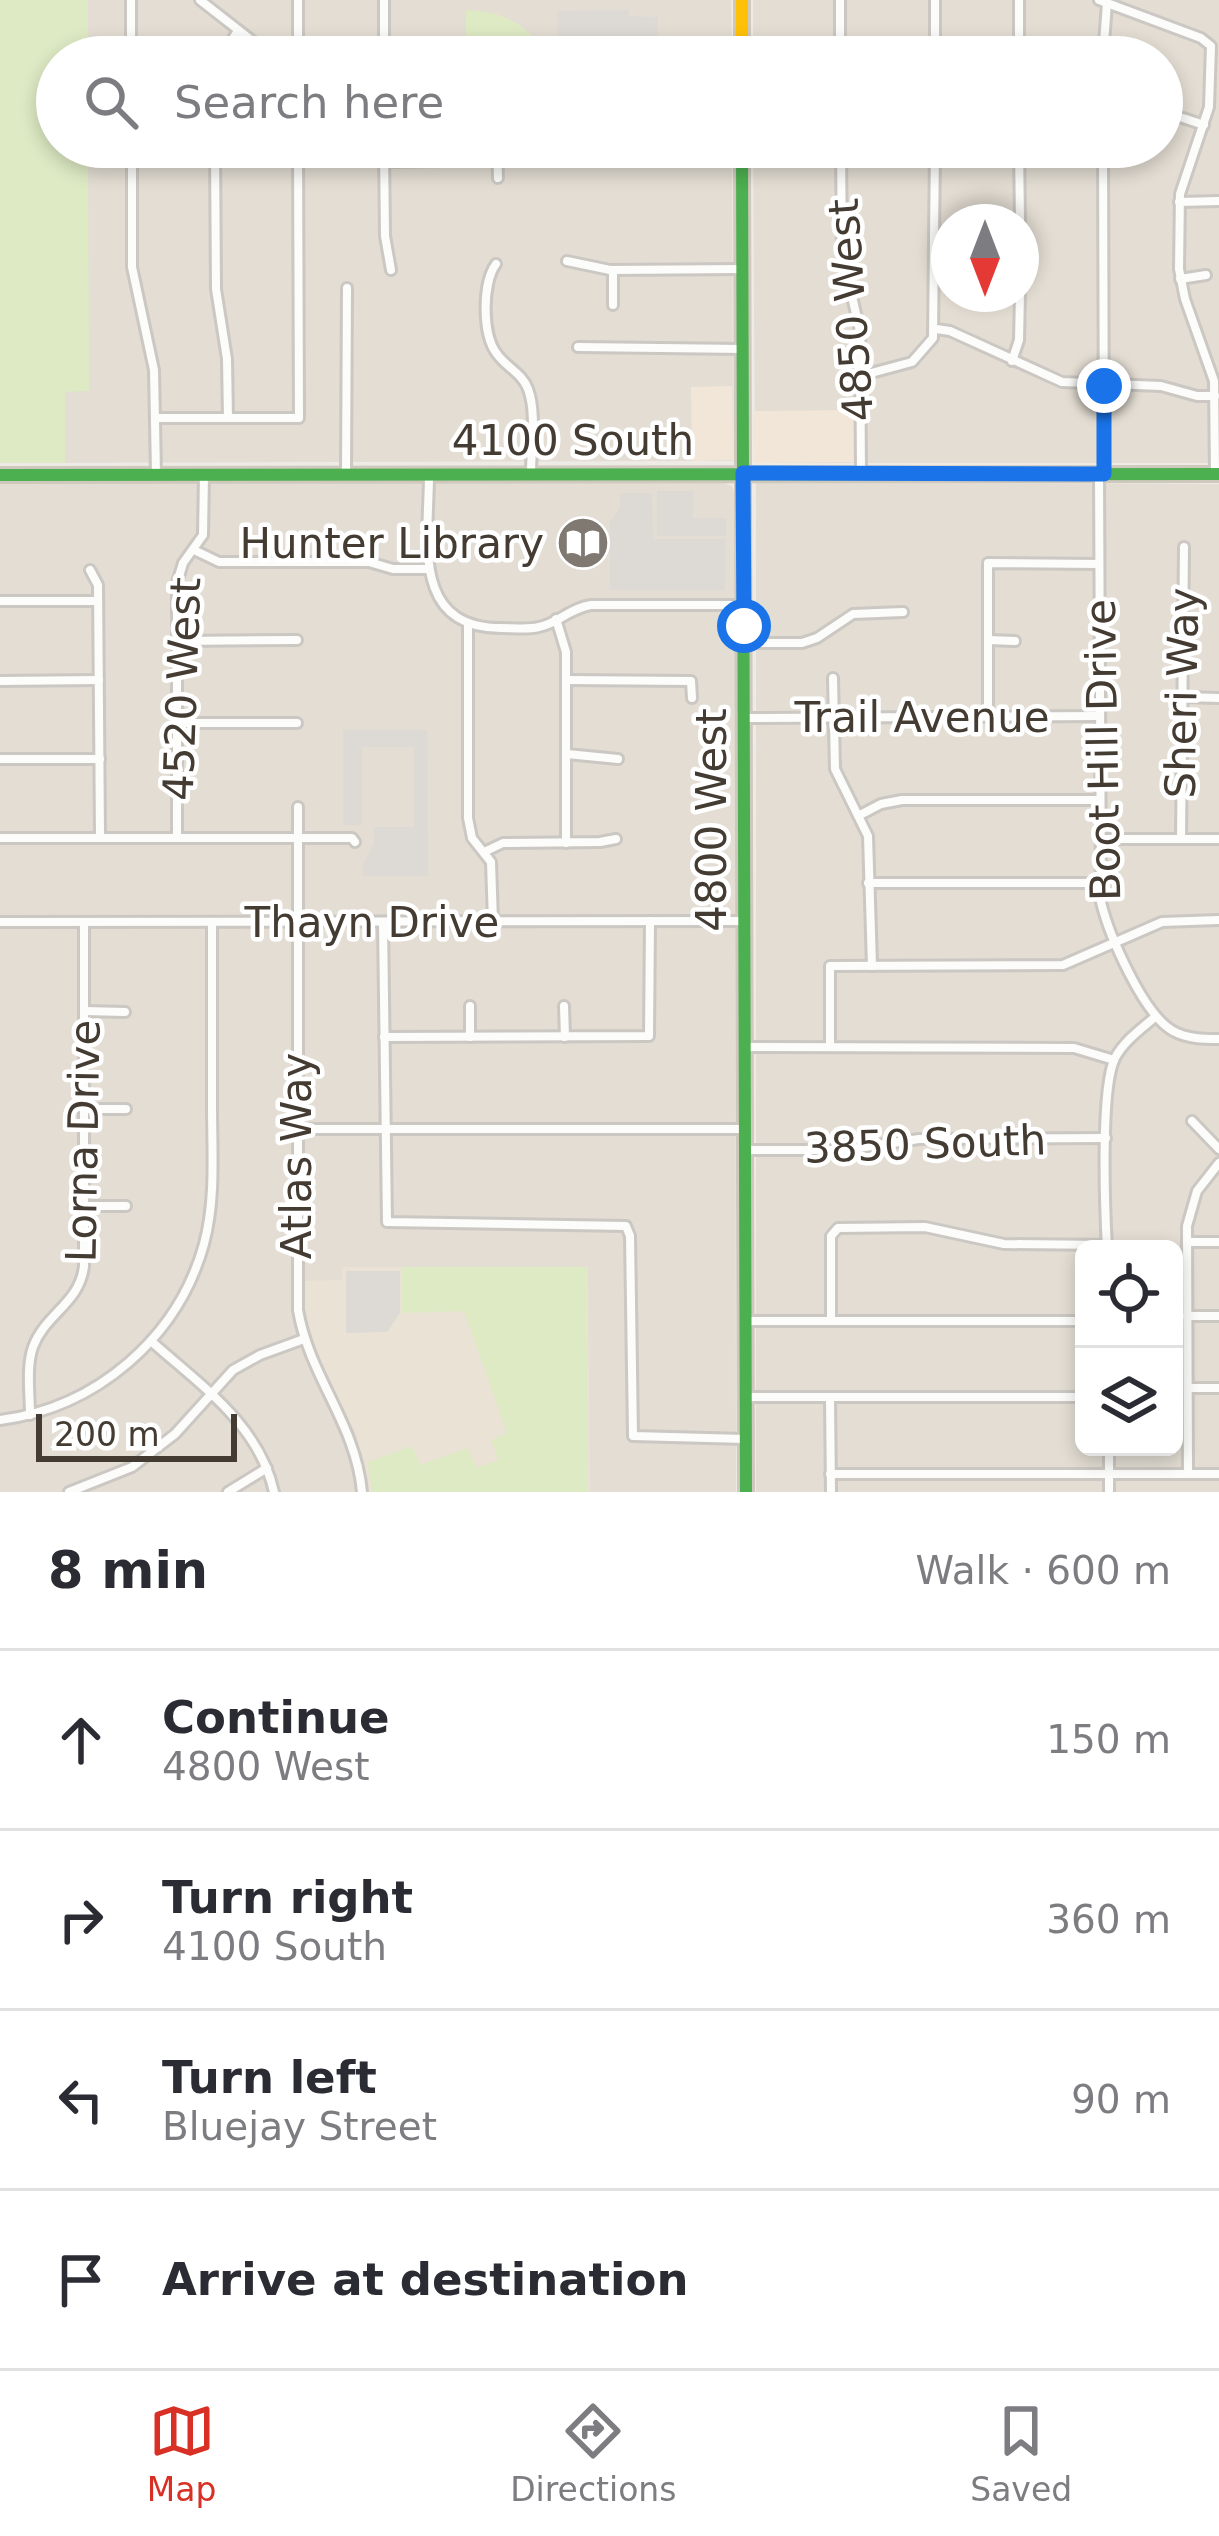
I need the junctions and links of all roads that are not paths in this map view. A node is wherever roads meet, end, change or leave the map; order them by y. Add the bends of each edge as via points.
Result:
1 (131, 0) edge
2 (200, 0) edge
3 (298, 0) edge
4 (384, 0) edge
5 (742, 0) edge
6 (840, 0) edge
7 (935, 0) edge
8 (1019, 0) edge
9 (1103, 2) edge
10 (238, 31) junction
11 (131, 36) edge
12 (235, 36) edge
13 (245, 36) edge
14 (298, 36) edge
15 (384, 36) edge
16 (742, 36) edge
17 (840, 36) edge
18 (935, 36) edge
19 (1019, 36) edge
20 (1103, 36) edge
21 (1183, 118) dead end
22 (1204, 125) junction
23 (132, 168) edge
24 (215, 168) edge
25 (298, 168) edge
26 (384, 168) edge
27 (498, 168) edge
28 (742, 168) edge
29 (841, 168) edge
30 (935, 168) edge
31 (1019, 168) edge
32 (1103, 168) edge
33 (498, 178) dead end
34 (1219, 201) edge
35 (1180, 202) junction
36 (1020, 204) edge
37 (567, 261) dead end
38 (496, 264) dead end
39 (743, 269) junction
40 (391, 270) dead end
41 (613, 270) junction
42 (1206, 275) dead end
43 (1180, 279) junction
44 (347, 288) dead end
45 (613, 305) dead end
46 (1020, 312) edge
47 (936, 329) junction
48 (578, 347) dead end
49 (743, 349) junction
50 (1012, 361) junction
51 (860, 376) junction
52 (1104, 386) junction
53 (1215, 396) junction
54 (156, 418) junction
55 (228, 418) junction
56 (428, 473) junction
57 (531, 473) junction
58 (743, 473) junction
59 (861, 473) junction
60 (156, 474) junction
61 (204, 474) junction
62 (346, 474) junction
63 (1102, 474) junction
64 (1217, 474) edge
65 (0, 475) edge
66 (1184, 547) dead end
67 (194, 550) junction
68 (1099, 563) junction
69 (429, 568) junction
70 (90, 570) dead end
71 (0, 601) edge
72 (98, 601) junction
73 (743, 605) junction
74 (903, 613) dead end
75 (556, 619) junction
76 (468, 625) junction
77 (177, 640) junction
78 (297, 640) dead end
79 (988, 640) junction
80 (1015, 640) dead end
81 (744, 643) junction
82 (833, 677) dead end
83 (99, 680) junction
84 (566, 680) junction
85 (0, 681) edge
86 (692, 698) dead end
87 (1184, 698) junction
88 (1219, 698) edge
89 (988, 716) junction
90 (1099, 716) junction
91 (833, 717) junction
92 (744, 718) junction
93 (177, 723) junction
94 (297, 723) dead end
95 (567, 754) junction
96 (0, 759) edge
97 (100, 759) junction
98 (618, 759) dead end
99 (1100, 800) junction
100 (298, 807) dead end
101 (860, 814) junction
102 (100, 837) junction
103 (177, 837) junction
104 (0, 838) edge
105 (295, 838) junction
106 (1219, 838) edge
107 (616, 839) dead end
108 (1100, 839) junction
109 (1181, 839) junction
110 (356, 842) dead end
111 (566, 843) junction
112 (484, 852) junction
113 (868, 883) junction
114 (1100, 883) junction
115 (1219, 920) edge
116 (494, 921) junction
117 (650, 921) junction
118 (744, 921) junction
119 (0, 922) edge
120 (84, 922) junction
121 (212, 922) junction
122 (295, 922) junction
123 (383, 922) junction
124 (1117, 943) junction
125 (872, 966) junction
126 (470, 1006) dead end
127 (564, 1006) dead end
128 (84, 1011) junction
129 (125, 1012) dead end
130 (1155, 1017) junction
131 (565, 1036) junction
132 (384, 1037) junction
133 (470, 1037) junction
134 (1219, 1039) edge
135 (830, 1046) junction
136 (745, 1047) junction
137 (1114, 1060) junction
138 (126, 1108) dead end
139 (84, 1109) junction
140 (1192, 1121) dead end
141 (295, 1129) junction
142 (384, 1129) junction
143 (745, 1129) junction
144 (1106, 1138) junction
145 (1219, 1149) edge
146 (745, 1150) junction
147 (1219, 1163) edge
148 (84, 1206) junction
149 (126, 1206) dead end
150 (1107, 1240) edge
151 (1187, 1242) junction
152 (1219, 1242) edge
153 (1075, 1246) edge
154 (1187, 1316) junction
155 (1219, 1316) edge
156 (745, 1321) junction
157 (831, 1321) junction
158 (1075, 1321) edge
159 (304, 1339) junction
160 (151, 1341) junction
161 (1188, 1388) junction
162 (1219, 1388) edge
163 (211, 1394) junction
164 (745, 1397) junction
165 (830, 1397) junction
166 (1075, 1397) edge
167 (30, 1415) junction
168 (0, 1420) edge
169 (746, 1439) junction
170 (1109, 1456) edge
171 (267, 1468) junction
172 (830, 1474) junction
173 (1109, 1474) junction
174 (1188, 1474) junction
175 (1219, 1474) edge
176 (69, 1492) edge
177 (228, 1492) edge
178 (274, 1492) edge
179 (362, 1492) edge
180 (746, 1492) edge
181 (830, 1492) edge
182 (1109, 1492) edge

1 - 11 street
2 - 10 street
3 - 14 street
4 - 15 street
5 - 16 main road
6 - 17 street
7 - 18 street
8 - 19 street
9 - 20 street
9 - 22 street via 1211,46
10 - 12 street
10 - 13 street
21 - 22 street
22 - 35 street
23 - 54 street via 134,279
24 - 55 street
25 - 55 street via 299,418
26 - 40 street
27 - 33 street
28 - 39 main road, 4800 West
29 - 51 street, 4850 West via 842,246 860,323
30 - 47 street
31 - 36 street
32 - 52 street, Boot Hill Drive
34 - 35 street
35 - 43 street
37 - 41 street
38 - 57 street via 488,279 488,334 528,390
39 - 41 street
39 - 49 main road, 4800 West
41 - 45 street
42 - 43 street
43 - 53 street
44 - 62 street
46 - 50 street
47 - 50 street
47 - 51 street via 917,359
48 - 49 street
49 - 58 main road, 4800 West
50 - 52 street via 1062,382
51 - 59 street, 4850 West
52 - 53 street
52 - 63 street, Boot Hill Drive
53 - 64 street
54 - 55 street
54 - 60 street
56 - 57 main road, 4100 South
56 - 62 main road, 4100 South
56 - 69 street
57 - 58 main road, 4100 South
58 - 59 main road, 4100 South
58 - 73 main road, 4800 West
59 - 63 main road, 4100 South
60 - 61 main road, 4100 South
60 - 65 main road, 4100 South
61 - 62 main road, 4100 South
61 - 67 street, 4520 West via 204,530
63 - 64 main road, 4100 South
63 - 68 street, Boot Hill Drive
66 - 87 street, Sheri Way
67 - 69 street via 216,562
67 - 77 street, 4520 West via 178,578
68 - 79 street via 988,563
68 - 90 street, Boot Hill Drive
69 - 76 street via 442,606
70 - 72 street
71 - 72 street
72 - 83 street
73 - 75 street via 591,605
73 - 81 main road, 4800 West
74 - 81 street via 853,614 807,642
75 - 76 street via 532,628
75 - 84 street
76 - 112 street via 468,818
77 - 78 street
77 - 93 street, 4520 West
79 - 80 street
79 - 89 street
81 - 92 main road, 4800 West
82 - 91 street
83 - 85 street
83 - 97 street
84 - 86 street via 691,681
84 - 95 street
87 - 88 street
87 - 109 street, Sheri Way
89 - 90 street, Trail Avenue
89 - 91 street, Trail Avenue
90 - 99 street, Boot Hill Drive
91 - 92 street, Trail Avenue
91 - 101 street via 837,774
92 - 118 main road, 4800 West
93 - 94 street
93 - 103 street, 4520 West
95 - 98 street
95 - 111 street
96 - 97 street
97 - 102 street
99 - 101 street via 902,800
99 - 108 street, Boot Hill Drive
100 - 105 street, Atlas Way
101 - 113 street
102 - 103 street
102 - 104 street
103 - 105 street
105 - 110 street
105 - 122 street, Atlas Way
106 - 109 street
107 - 111 street
108 - 109 street
108 - 114 street, Boot Hill Drive
111 - 112 street via 500,843
112 - 116 street
113 - 114 street
113 - 125 street
114 - 124 street, Boot Hill Drive
115 - 124 street via 1167,921
116 - 117 street, Thayn Drive
116 - 123 street, Thayn Drive
117 - 118 street, Thayn Drive
117 - 131 street via 650,1036
118 - 136 main road, 4800 West
119 - 120 street, Thayn Drive
120 - 121 street, Thayn Drive
120 - 128 street, Lorna Drive
121 - 122 street, Thayn Drive
121 - 160 street via 212,1199 194,1271
122 - 123 street, Thayn Drive
122 - 141 street, Atlas Way
123 - 132 street
124 - 125 street via 1063,965
124 - 130 street, Boot Hill Drive
125 - 135 street via 830,966
126 - 133 street
127 - 131 street
128 - 129 street
128 - 139 street, Lorna Drive
130 - 134 street via 1178,1034
130 - 137 street
131 - 133 street
132 - 133 street
132 - 142 street
135 - 136 street
135 - 137 street via 1081,1048
136 - 143 main road, 4800 West
137 - 144 street
138 - 139 street
139 - 148 street, Lorna Drive
140 - 145 street
141 - 142 street
141 - 159 street, Atlas Way
142 - 143 street
142 - 169 street via 387,1222 628,1228 633,1436
143 - 146 main road, 4800 West
144 - 146 street, 3850 South
144 - 150 street
146 - 156 main road, 4800 West
147 - 151 street via 1192,1202
148 - 149 street
148 - 167 street, Lorna Drive via 83,1276 34,1346
151 - 152 street
151 - 154 street
153 - 157 street via 1004,1244 925,1227 844,1227 833,1231
154 - 155 street
154 - 161 street
156 - 157 street
156 - 164 main road, 4800 West
157 - 158 street
159 - 163 street via 245,1362
159 - 179 street, Atlas Way via 349,1433
160 - 163 street
160 - 167 street via 96,1387
161 - 162 street
161 - 174 street
163 - 171 street via 244,1426
163 - 176 street via 147,1457
164 - 165 street
164 - 169 main road, 4800 West
165 - 166 street
165 - 172 street
167 - 168 street
169 - 180 main road, 4800 West
170 - 173 street
171 - 177 street
171 - 178 street
172 - 173 street
172 - 181 street
173 - 174 street
173 - 182 street
174 - 175 street

